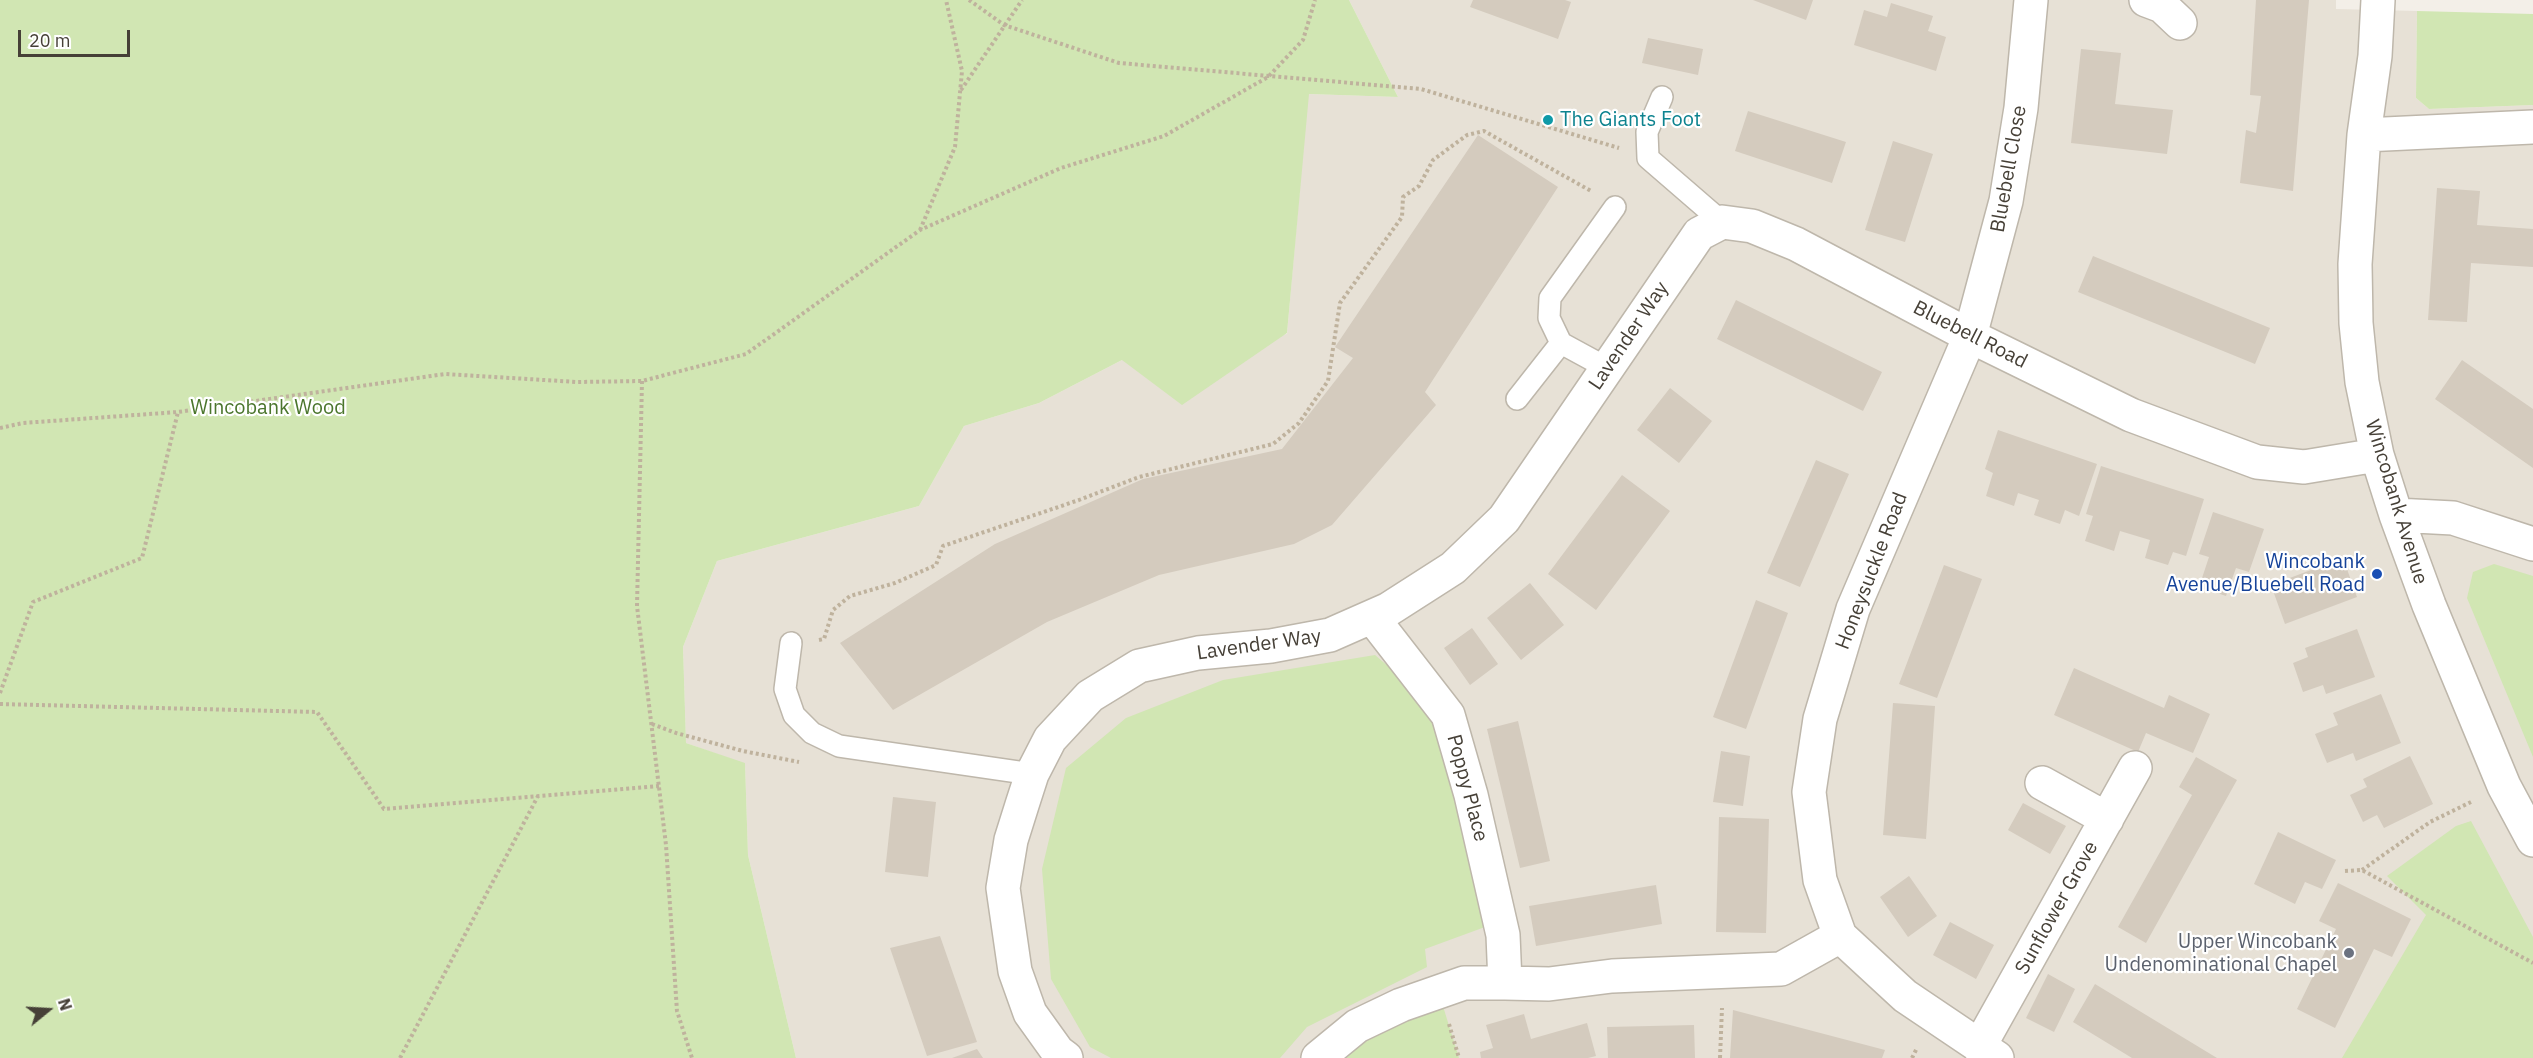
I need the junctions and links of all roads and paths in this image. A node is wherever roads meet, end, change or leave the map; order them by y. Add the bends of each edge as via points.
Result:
1 (946, 0) edge
2 (969, 0) edge
3 (1022, 0) edge
4 (1315, 0) edge
5 (2031, 0) edge
6 (2146, 0) edge
7 (2378, 0) edge
8 (2180, 23) dead end
9 (1004, 25) junction
10 (1268, 77) junction
11 (961, 91) junction
12 (1662, 97) dead end
13 (2533, 127) edge
14 (2364, 135) junction
15 (1648, 158) junction
16 (1615, 207) joint
17 (1722, 222) junction
18 (920, 230) junction
19 (1970, 336) junction
20 (1561, 343) junction
21 (1607, 368) junction
22 (642, 381) junction
23 (1517, 399) dead end
24 (178, 412) junction
25 (0, 428) edge
26 (2377, 455) junction
27 (2396, 515) junction
28 (2533, 544) edge
29 (1372, 617) junction
30 (791, 643) joint
31 (0, 693) edge
32 (0, 704) edge
33 (2135, 768) dead end
34 (1032, 774) junction
35 (2042, 783) dead end
36 (659, 786) junction
37 (2504, 786) junction
38 (539, 796) junction
39 (2106, 819) junction
40 (2533, 840) edge
41 (2362, 870) junction
42 (2345, 871) dead end
43 (1840, 936) junction
44 (2533, 963) edge
45 (1505, 983) junction
46 (1720, 1047) dead end
47 (1988, 1053) edge
48 (400, 1058) edge
49 (692, 1058) edge
50 (1066, 1058) edge
51 (1318, 1058) edge
52 (1720, 1058) edge

1 - 11 path via 962,71
2 - 9 path
3 - 9 path
4 - 10 path via 1303,40
5 - 19 street, Bluebell Close via 2021,108 2006,201
6 - 8 street via 2162,6
7 - 14 street, Wincobank Avenue
9 - 10 path via 1119,63
9 - 11 path
10 - 15 path via 1421,88
10 - 18 path via 1164,136 1061,168
11 - 18 path via 956,147
12 - 15 lane via 1647,132
13 - 14 street
14 - 26 street, Wincobank Avenue via 2355,264 2356,323 2362,382
15 - 17 lane
16 - 20 lane via 1550,298 1549,318
16 - 30 path via 1484,131 1467,135 1433,160 1419,186 1403,197 1402,217 1340,303 1328,381 1299,423 1273,444 1139,477 943,546 936,565 895,584 850,596 833,610 824,639
17 - 19 street, Bluebell Road via 1752,226 1796,244
17 - 21 street, Lavender Way via 1699,234
18 - 22 path via 746,354
19 - 26 street, Bluebell Road via 2131,415 2257,462 2304,467
19 - 43 street, Honeysuckle Road via 1853,609 1820,719 1809,792 1820,880
20 - 21 lane
20 - 23 lane
21 - 29 street, Lavender Way via 1504,519 1453,568
22 - 24 path via 577,382 444,374
22 - 36 path via 637,606
24 - 25 path via 22,423
24 - 31 path via 142,558 33,602
26 - 27 street, Wincobank Avenue
27 - 28 street via 2453,518
27 - 37 street, Wincobank Avenue
29 - 34 street, Lavender Way via 1330,635 1198,653 1139,666 1090,696 1050,739
29 - 45 street, Poppy Place via 1448,715 1503,935
30 - 34 lane via 785,689 794,715 812,733 839,746
32 - 38 path via 317,712 384,809
33 - 39 street, Sunflower Grove
34 - 50 street, Lavender Way via 1011,840 1003,888 1005,905 1014,971 1030,1013
35 - 39 street
36 - 38 path
36 - 49 path via 678,1011
37 - 40 street, Wincobank Avenue
37 - 41 path via 2430,822
38 - 48 path
39 - 47 street, Sunflower Grove
41 - 42 path
41 - 44 path
43 - 45 street via 1781,969 1612,976 1549,984
43 - 47 street, Honeysuckle Road via 1905,996
45 - 51 street via 1464,983 1401,1005 1357,1026
46 - 52 path

